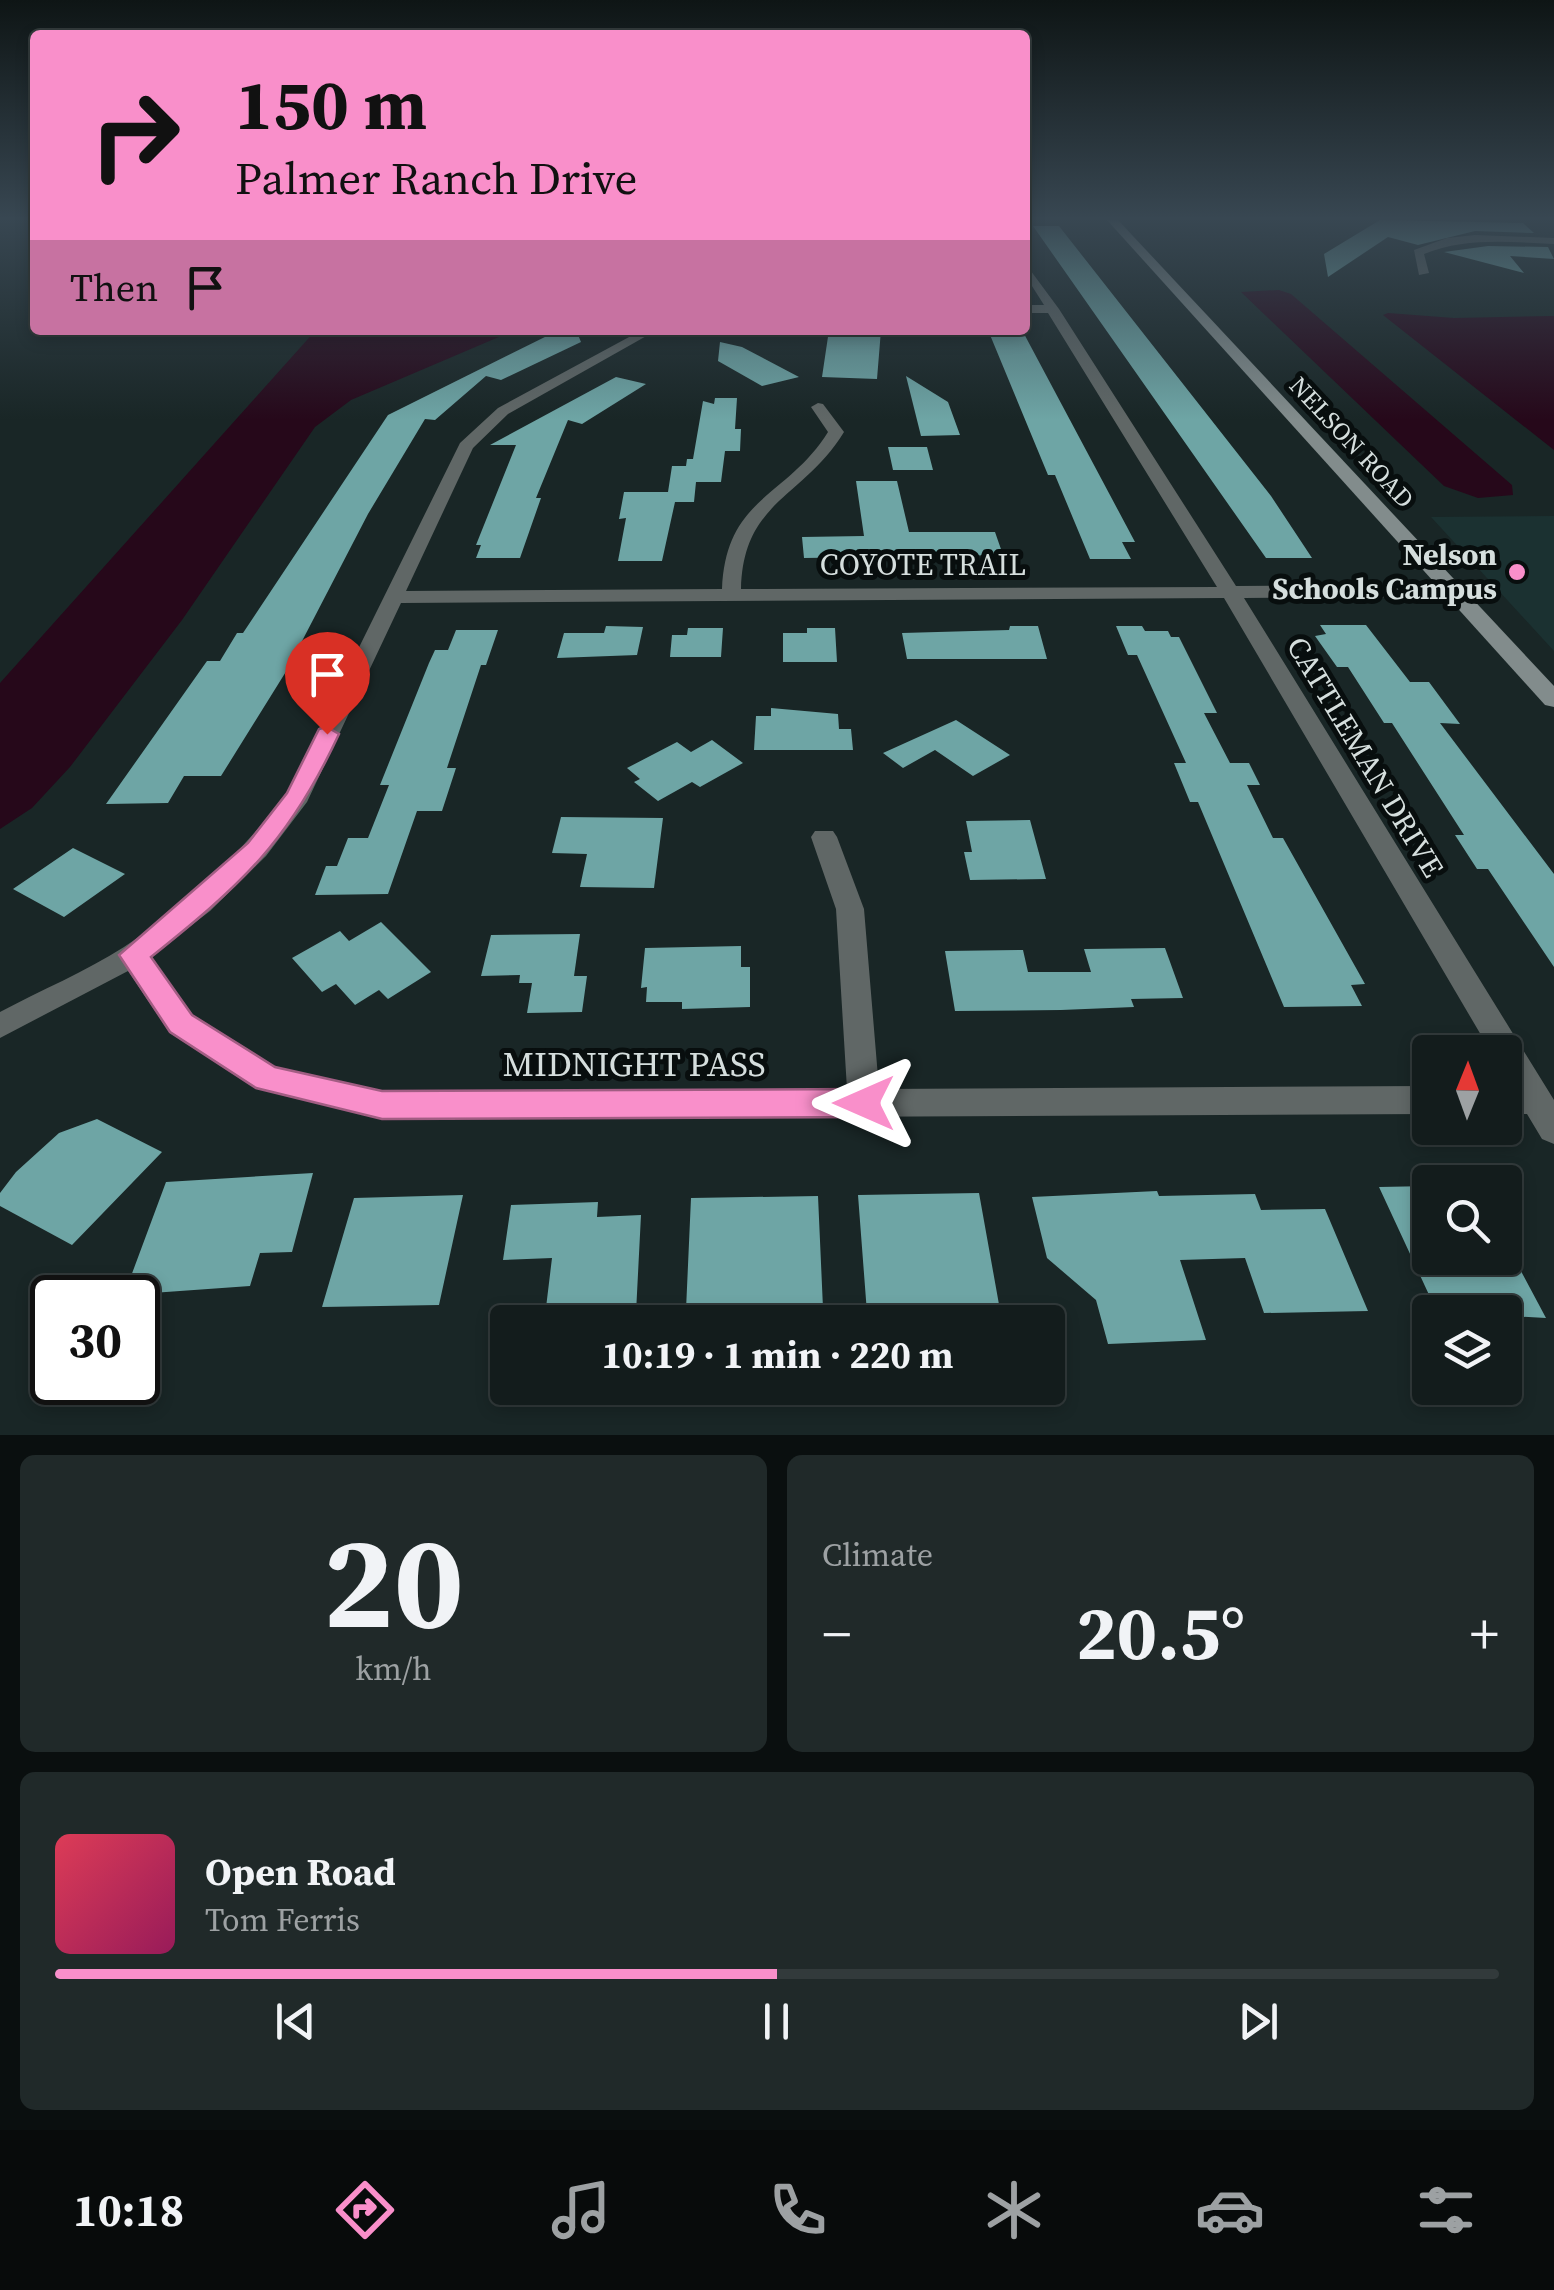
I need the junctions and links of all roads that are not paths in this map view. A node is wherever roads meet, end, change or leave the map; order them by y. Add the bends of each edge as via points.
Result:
1 (1039, 287) edge
2 (1174, 287) edge
3 (1053, 309) junction
4 (1030, 310) edge
5 (641, 335) edge
6 (818, 407) dead end
7 (1454, 591) junction
8 (1230, 593) junction
9 (731, 595) junction
10 (393, 597) junction
11 (1554, 700) edge
12 (824, 838) dead end
13 (134, 955) junction
14 (0, 1026) edge
15 (1484, 1035) edge
16 (1412, 1100) edge
17 (1522, 1101) edge
18 (864, 1103) junction
19 (1554, 1129) edge

1 - 3 street, CATTLEMAN DRIVE
2 - 7 street, NELSON ROAD
3 - 4 street
3 - 8 street, CATTLEMAN DRIVE
5 - 10 street via 483,426 466,446
6 - 9 street via 836,432 818,460 748,523 735,549
7 - 8 street, COYOTE TRAIL
7 - 11 street, NELSON ROAD
8 - 9 street, COYOTE TRAIL
8 - 15 street, CATTLEMAN DRIVE
9 - 10 street, COYOTE TRAIL
10 - 13 street via 298,796 257,850
12 - 18 street via 850,909
13 - 14 street
13 - 18 street, MIDNIGHT PASS via 181,1024 267,1079 382,1105
16 - 18 street, MIDNIGHT PASS
17 - 19 street, CATTLEMAN DRIVE

